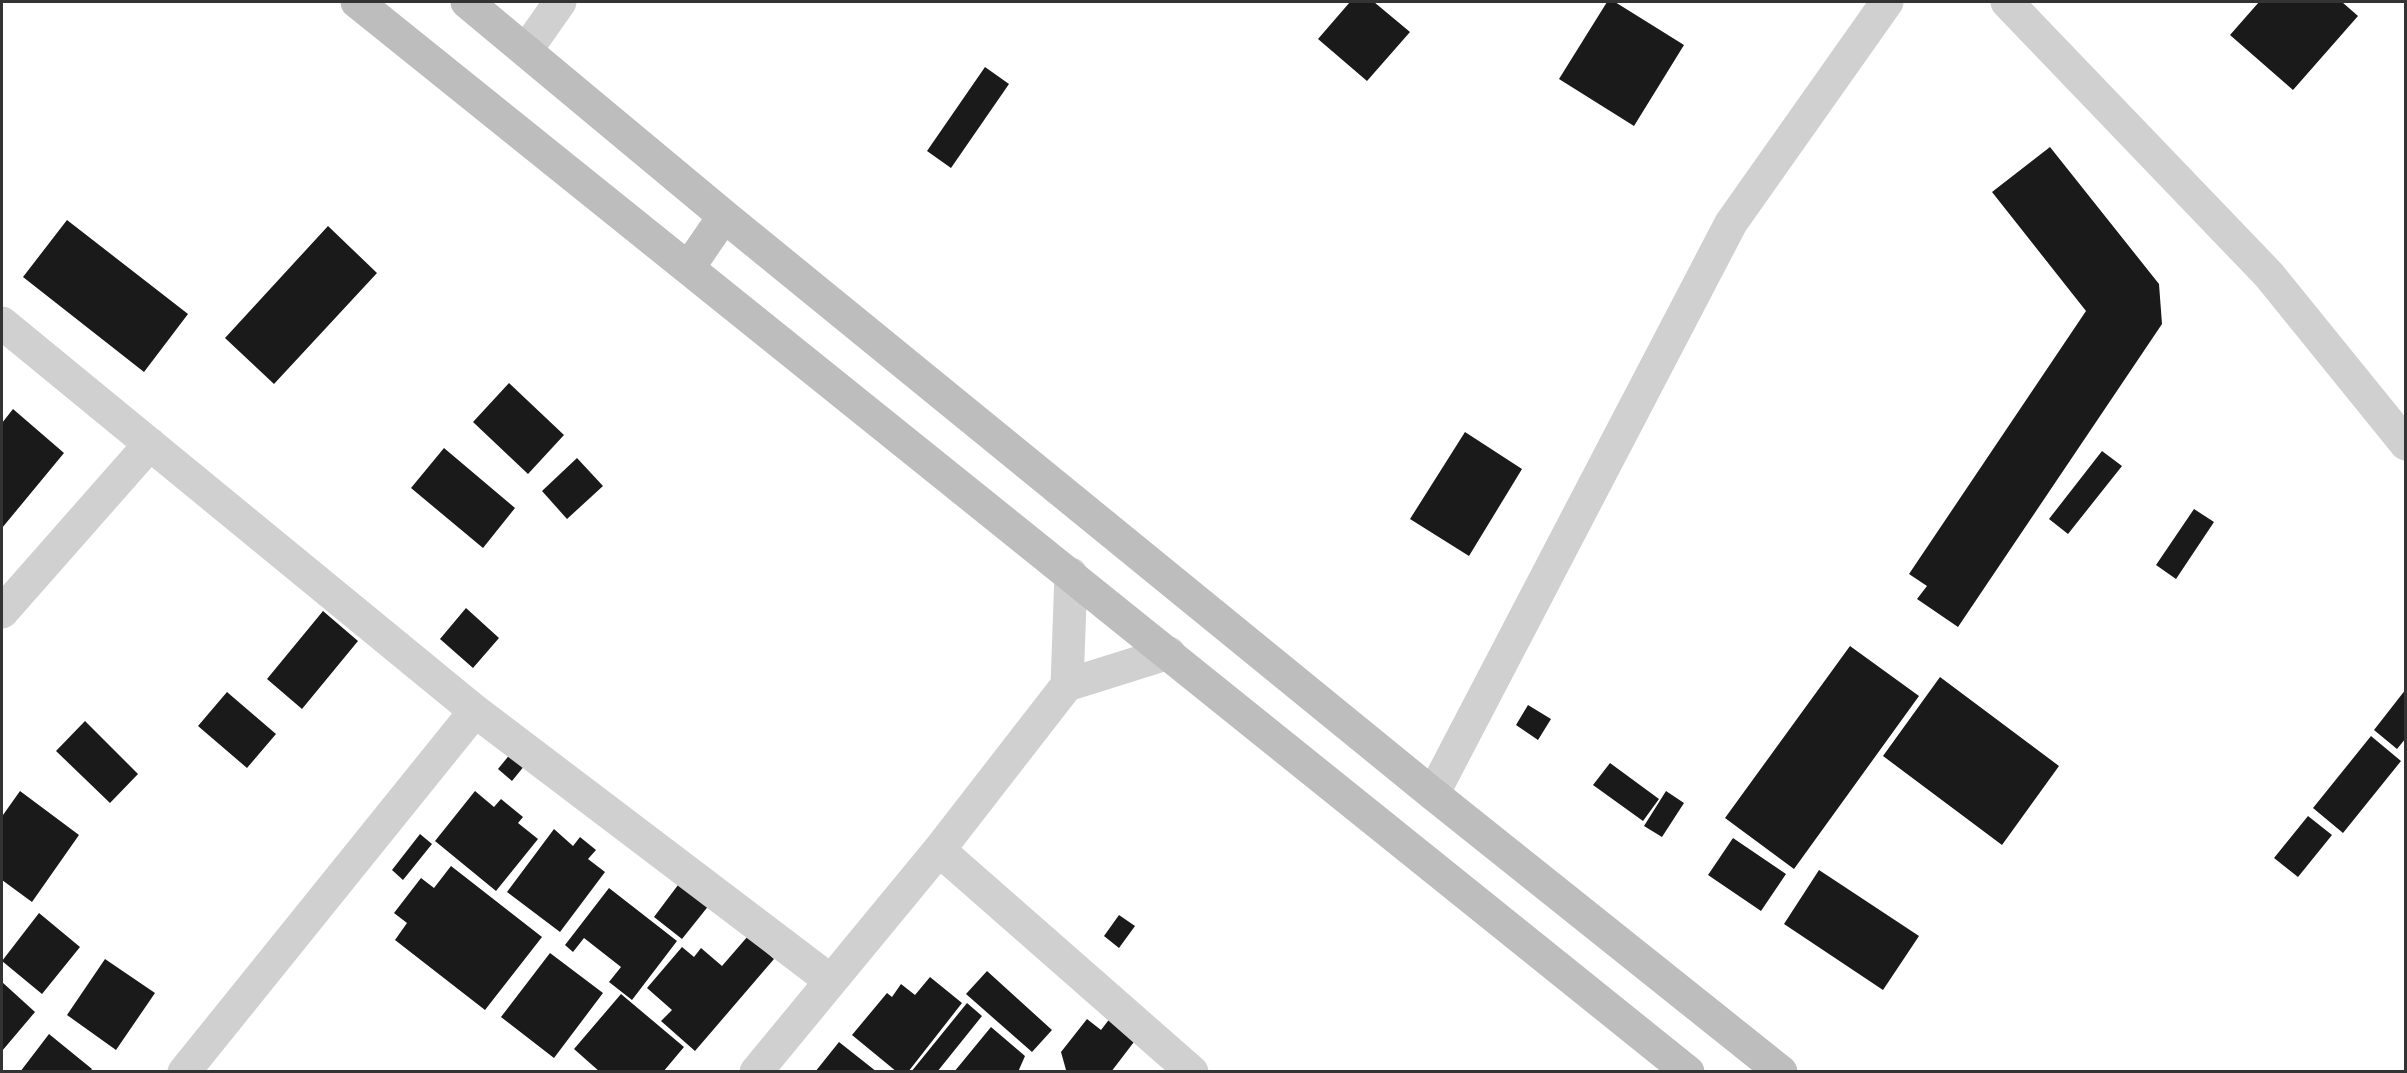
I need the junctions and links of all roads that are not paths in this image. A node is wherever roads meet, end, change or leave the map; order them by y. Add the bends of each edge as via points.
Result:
1 (357, 2) edge
2 (467, 2) edge
3 (560, 2) edge
4 (1887, 2) edge
5 (2007, 2) edge
6 (527, 49) junction
7 (724, 216) junction
8 (689, 267) junction
9 (2, 323) edge
10 (150, 444) junction
11 (2406, 444) edge
12 (1071, 574) junction
13 (2, 612) edge
14 (1169, 653) junction
15 (1067, 685) junction
16 (475, 711) junction
17 (1433, 794) junction
18 (939, 850) junction
19 (831, 981) junction
20 (184, 1071) edge
21 (756, 1071) edge
22 (1192, 1071) edge
23 (1688, 1071) edge
24 (1781, 1071) edge

1 - 8 main road
2 - 6 main road
3 - 6 street
4 - 17 street via 1731,223
5 - 11 street via 2269,275
6 - 7 main road
7 - 8 main road
7 - 17 main road
8 - 12 main road
9 - 10 street
10 - 13 street
10 - 16 street
12 - 14 main road
12 - 15 street
14 - 15 street
14 - 23 main road
15 - 18 street
16 - 19 street
16 - 20 street
17 - 24 main road
18 - 19 street
18 - 22 street
19 - 21 street

